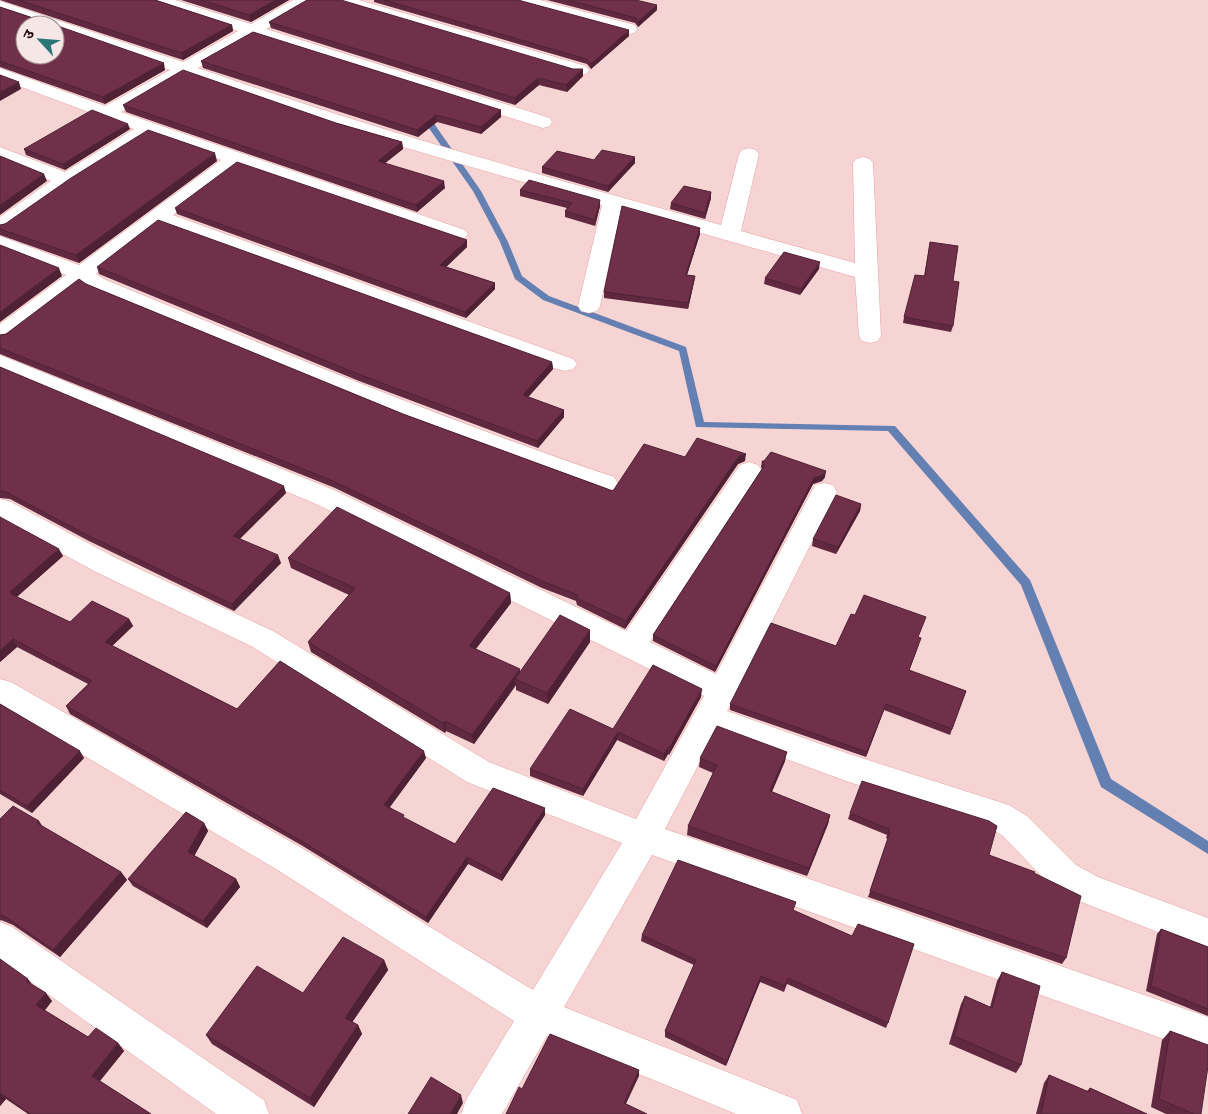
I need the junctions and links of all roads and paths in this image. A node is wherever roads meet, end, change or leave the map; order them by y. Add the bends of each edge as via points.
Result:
1 (158, 0) edge
2 (305, 0) edge
3 (522, 0) edge
4 (344, 1) edge
5 (0, 6) edge
6 (629, 29) edge
7 (253, 30) junction
8 (186, 68) junction
9 (580, 70) edge
10 (0, 72) edge
11 (106, 113) junction
12 (543, 122) dead end
13 (149, 128) junction
14 (0, 153) edge
15 (749, 154) dead end
16 (236, 159) junction
17 (863, 163) dead end
18 (66, 180) junction
19 (613, 200) junction
20 (158, 217) junction
21 (0, 226) edge
22 (730, 232) junction
23 (458, 234) dead end
24 (0, 242) edge
25 (866, 273) junction
26 (82, 274) junction
27 (588, 306) dead end
28 (0, 335) edge
29 (870, 336) dead end
30 (0, 362) edge
31 (566, 364) dead end
32 (749, 471) dead end
33 (605, 484) dead end
34 (824, 492) dead end
35 (0, 508) edge
36 (632, 646) junction
37 (0, 691) edge
38 (715, 704) junction
39 (644, 837) junction
40 (1208, 935) edge
41 (0, 939) edge
42 (539, 1015) junction
43 (1208, 1036) edge
44 (239, 1111) edge
45 (480, 1114) edge
46 (783, 1114) edge

1 - 7 street
2 - 7 street
3 - 6 street
4 - 9 street
5 - 8 street
7 - 8 street
7 - 12 street
8 - 11 street
8 - 19 street via 342,123
10 - 11 street
11 - 13 street
13 - 16 street
13 - 18 street
14 - 18 street
15 - 22 street
16 - 20 street
16 - 23 street
17 - 25 street
18 - 21 street
19 - 22 street
19 - 27 street
20 - 26 street
20 - 31 street
22 - 25 street
24 - 26 street
25 - 29 street
26 - 28 street
26 - 33 street via 98,285 404,410 538,462
30 - 36 street via 325,497
32 - 36 street
34 - 38 street
35 - 39 street via 106,565 263,639 478,772
36 - 38 street
37 - 42 street via 288,858
38 - 39 street
38 - 40 street via 849,768 997,816 1015,826 1064,876 1078,884
39 - 42 street
39 - 43 street
41 - 44 street
42 - 45 street
42 - 46 street

